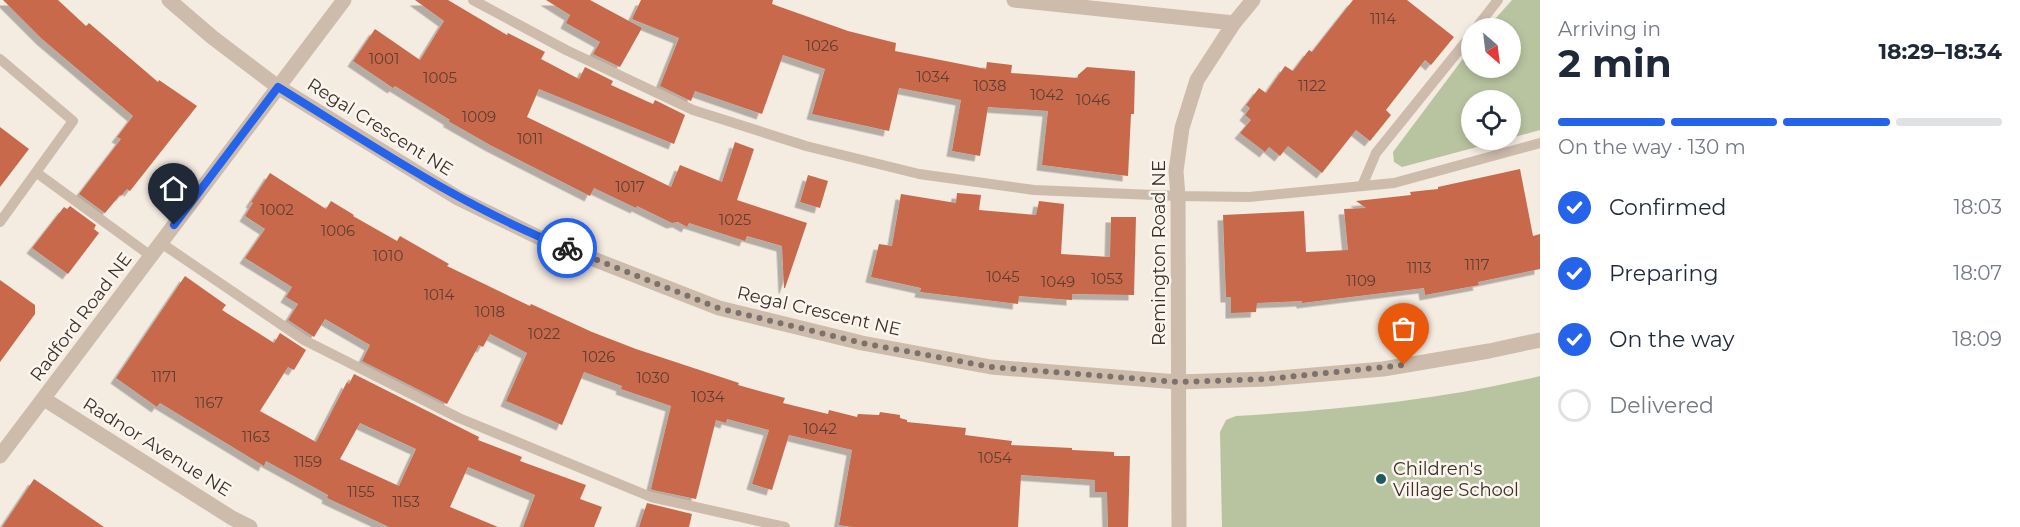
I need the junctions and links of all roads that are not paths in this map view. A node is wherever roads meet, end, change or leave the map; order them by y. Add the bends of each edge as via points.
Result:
1 (169, 0) edge
2 (344, 0) edge
3 (472, 0) edge
4 (1014, 0) edge
5 (1253, 0) edge
6 (1498, 0) edge
7 (1484, 18) edge
8 (1234, 23) junction
9 (1461, 48) edge
10 (0, 59) edge
11 (278, 87) junction
12 (1540, 144) edge
13 (37, 173) junction
14 (1362, 186) junction
15 (1178, 196) junction
16 (0, 222) edge
17 (162, 243) junction
18 (151, 256) junction
19 (1540, 340) edge
20 (1178, 382) junction
21 (44, 399) junction
22 (0, 456) edge
23 (250, 527) edge
24 (784, 527) edge
25 (1179, 527) edge

1 - 11 street, Regal Crescent NE
2 - 11 street, Radford Road NE
3 - 15 lane via 693,110 807,147 919,174 1034,190
4 - 8 street
5 - 8 street, Remington Road NE
6 - 7 lane
8 - 15 street, Remington Road NE via 1197,80 1182,128 1176,171
9 - 14 lane via 1376,153
10 - 13 lane via 73,121
11 - 17 street, Radford Road NE
11 - 20 street, Regal Crescent NE via 458,198 542,238 718,308 862,343 991,367
12 - 14 lane via 1394,183
13 - 16 lane
13 - 18 lane
14 - 15 lane via 1249,197
15 - 20 street, Remington Road NE
17 - 18 street, Radford Road NE
17 - 24 lane via 304,340 459,418 651,496
18 - 21 street, Radford Road NE
19 - 20 street, Regal Crescent NE via 1383,369
20 - 25 street, Remington Road NE
21 - 22 street, Radford Road NE
21 - 23 street, Radnor Avenue NE

